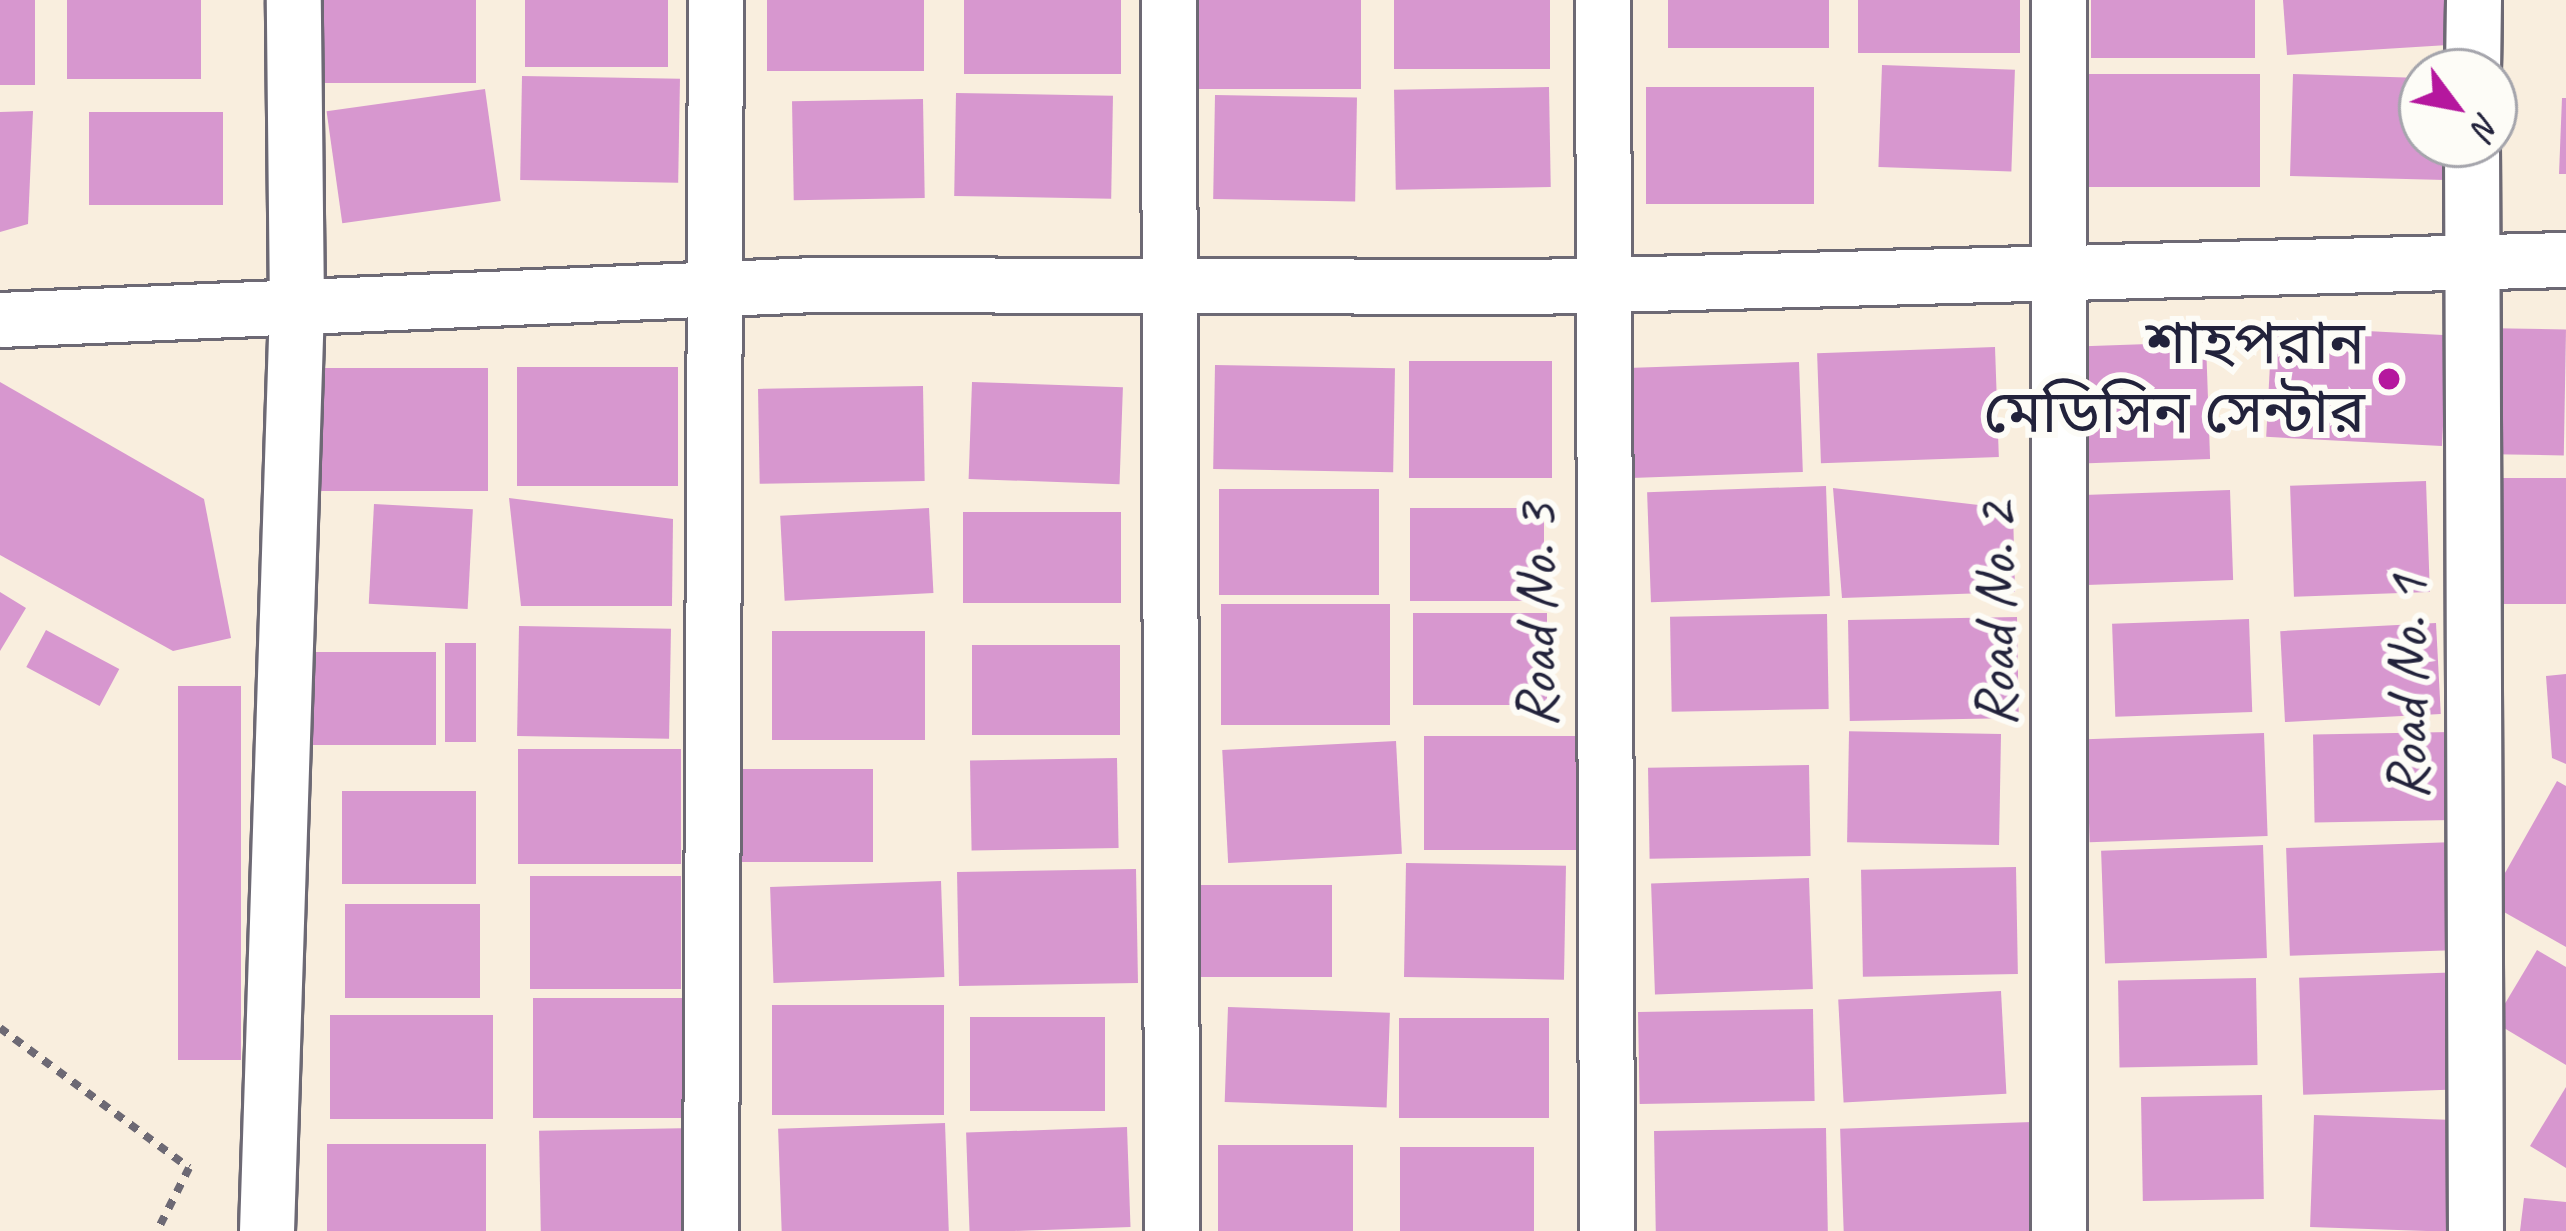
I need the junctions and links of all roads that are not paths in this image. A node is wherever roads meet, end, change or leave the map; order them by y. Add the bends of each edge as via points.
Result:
1 (295, 0) edge
2 (716, 0) edge
3 (1169, 0) edge
4 (1603, 0) edge
5 (2059, 0) edge
6 (2474, 0) edge
7 (2473, 48) edge
8 (2472, 168) edge
9 (2566, 260) edge
10 (2471, 262) junction
11 (2062, 273) junction
12 (1600, 285) junction
13 (1172, 286) junction
14 (718, 289) junction
15 (297, 308) junction
16 (0, 320) edge
17 (267, 1231) edge
18 (711, 1231) edge
19 (1172, 1231) edge
20 (1607, 1231) edge
21 (2059, 1231) edge
22 (2476, 1231) edge

1 - 15 street
2 - 14 street
3 - 13 street
4 - 12 street, Road No. 3
5 - 11 street, Road No. 2
6 - 7 street
8 - 10 street, Road No. 1
9 - 10 street
10 - 11 street
10 - 22 street, Road No. 1
11 - 12 street
11 - 21 street, Road No. 2
12 - 13 street
12 - 20 street, Road No. 3
13 - 14 street
13 - 19 street
14 - 15 street
14 - 18 street
15 - 16 street
15 - 17 street

